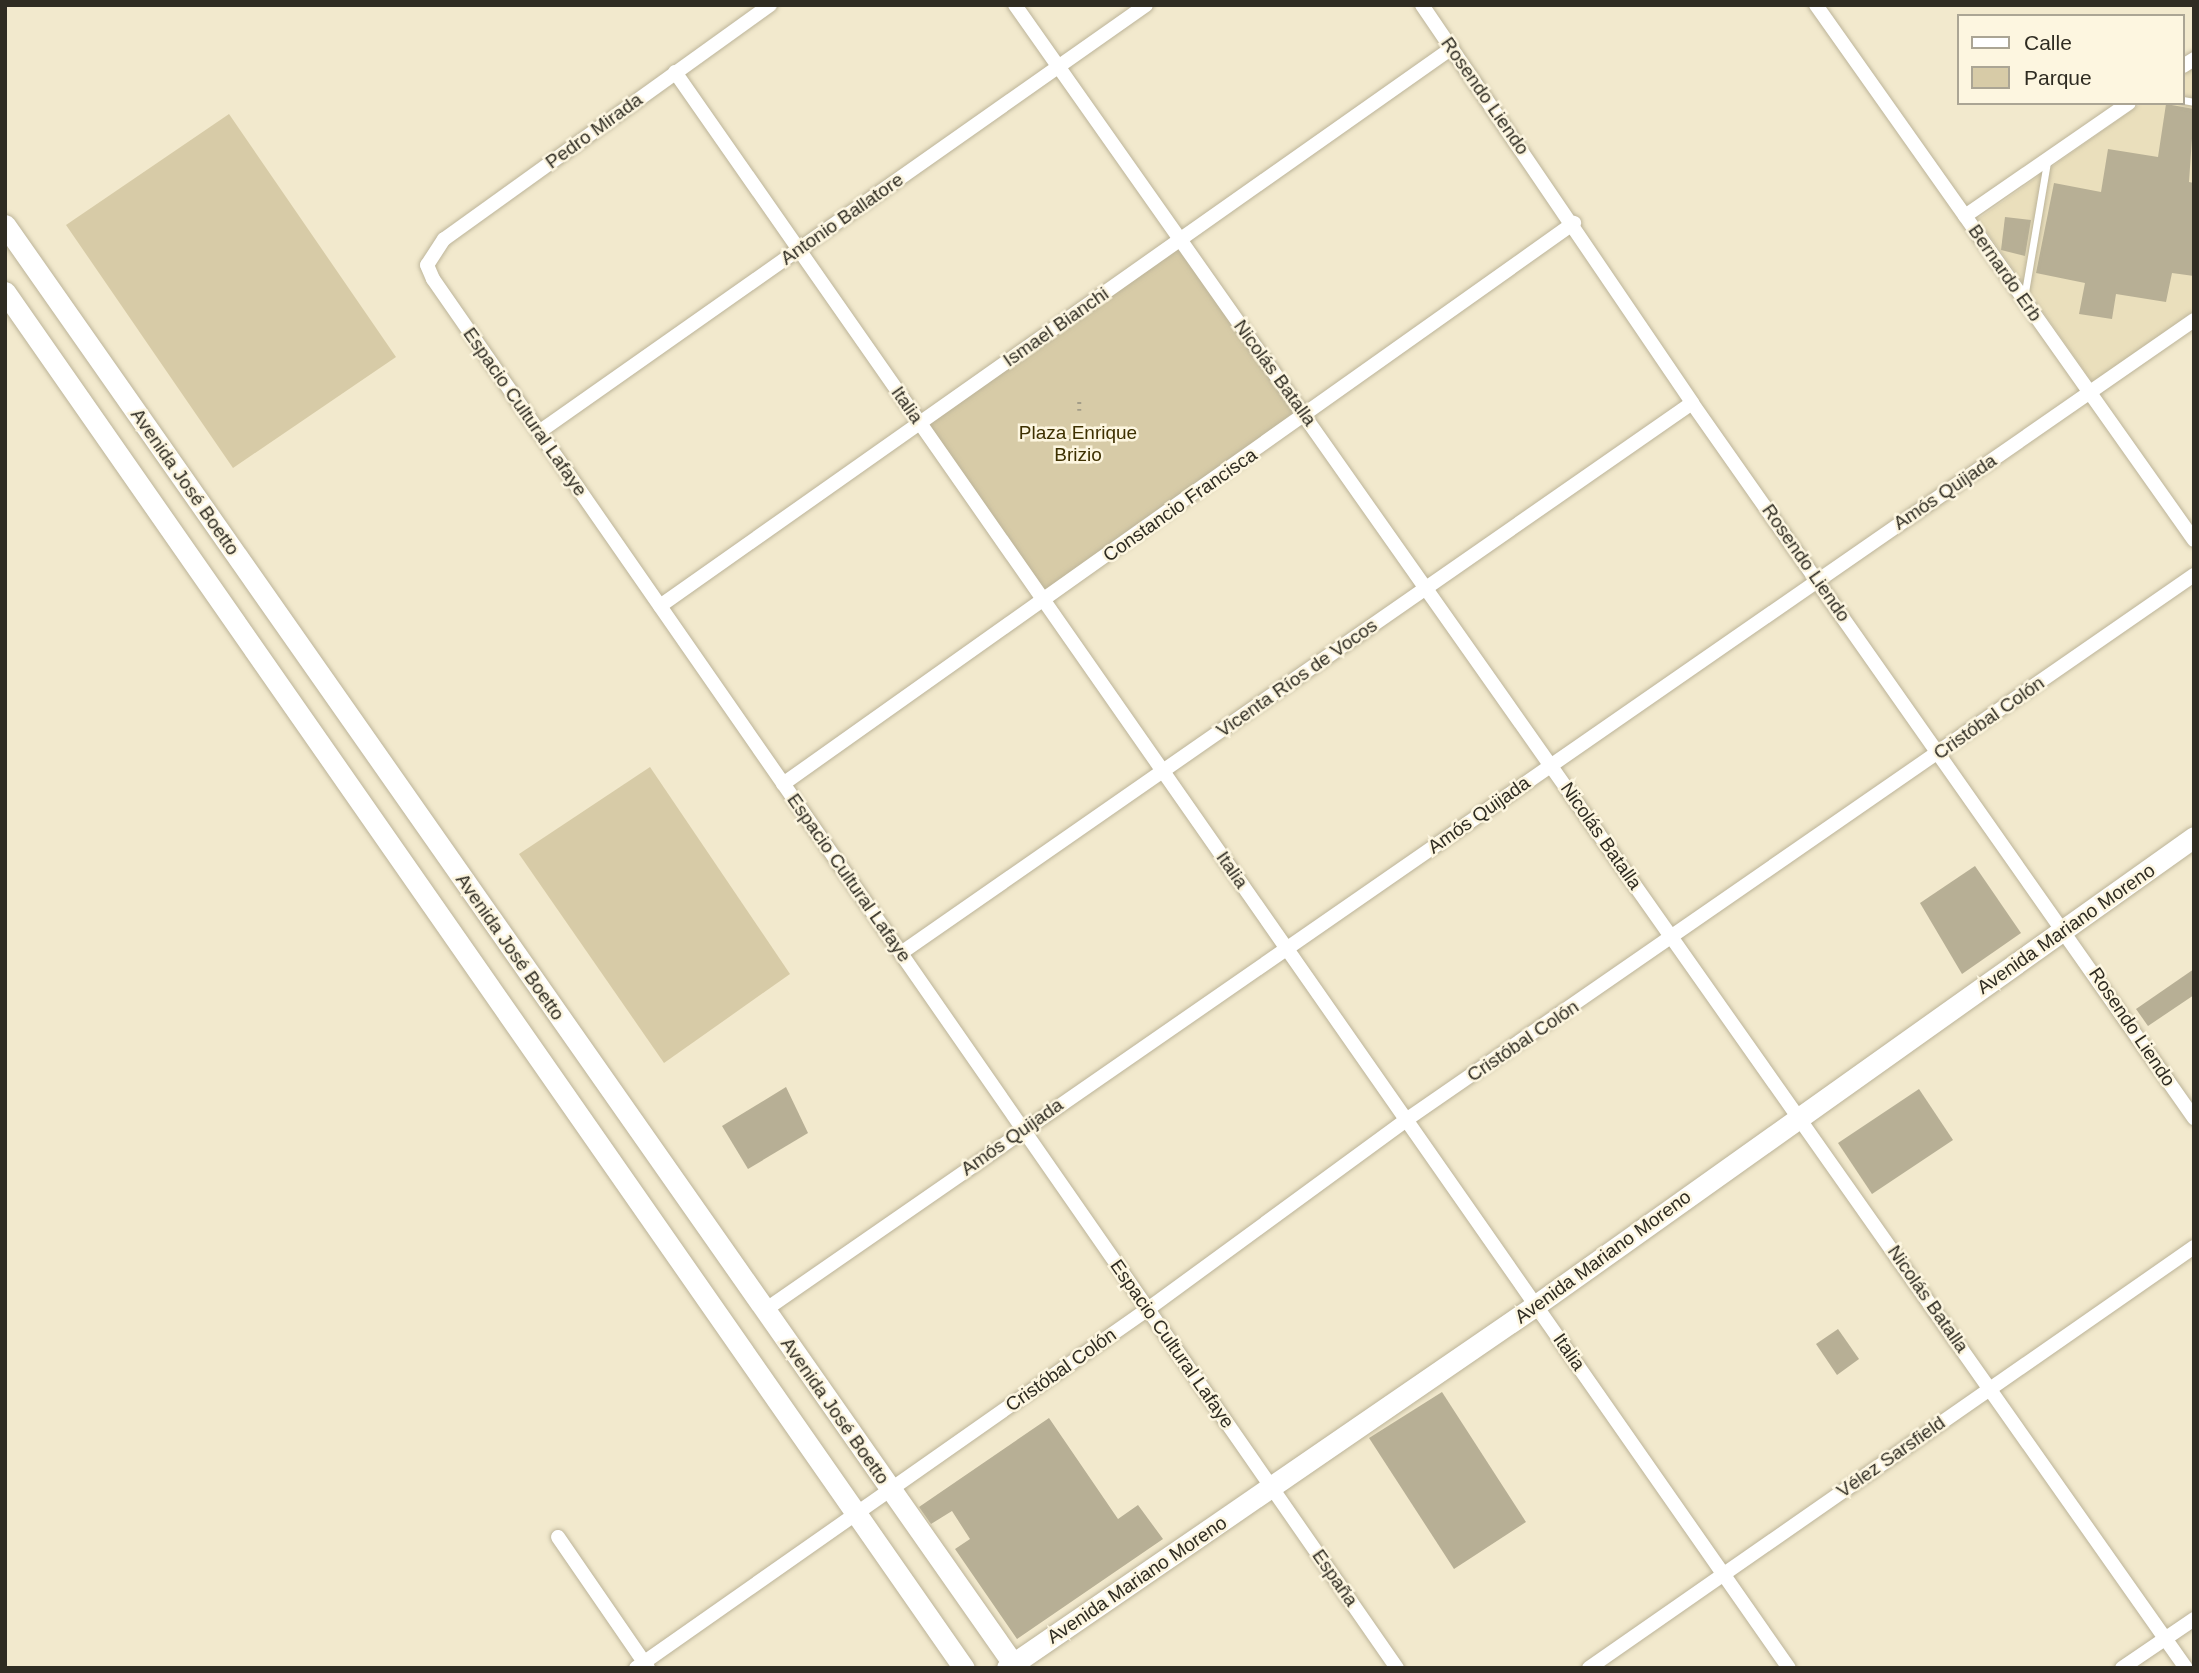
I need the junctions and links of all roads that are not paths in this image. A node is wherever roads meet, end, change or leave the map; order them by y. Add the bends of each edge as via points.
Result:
1 (769, 5) edge
2 (1015, 5) edge
3 (1146, 5) edge
4 (1422, 5) edge
5 (1816, 5) edge
6 (1452, 48) junction
7 (1058, 67) junction
8 (675, 72) junction
9 (2126, 105) edge
10 (2047, 161) junction
11 (1965, 216) junction
12 (1574, 222) junction
13 (5, 225) edge
14 (1180, 240) junction
15 (799, 249) junction
16 (427, 265) joint
17 (5, 292) edge
18 (2024, 301) junction
19 (2194, 320) edge
20 (2091, 394) junction
21 (1692, 403) junction
22 (1306, 416) junction
23 (920, 423) junction
24 (539, 432) junction
25 (2194, 540) edge
26 (2194, 575) edge
27 (1817, 578) junction
28 (1425, 589) junction
29 (1045, 600) junction
30 (660, 606) junction
31 (1940, 752) junction
32 (1550, 765) junction
33 (1163, 771) junction
34 (783, 784) junction
35 (2194, 837) edge
36 (2065, 930) junction
37 (1674, 938) junction
38 (1288, 949) junction
39 (901, 953) junction
40 (1799, 1116) junction
41 (2194, 1118) edge
42 (1406, 1120) junction
43 (1023, 1129) junction
44 (2194, 1247) edge
45 (1536, 1305) junction
46 (1147, 1309) junction
47 (765, 1310) junction
48 (1990, 1388) junction
49 (890, 1489) junction
50 (1273, 1489) junction
51 (857, 1513) junction
52 (558, 1537) dead end
53 (1724, 1574) junction
54 (2194, 1619) edge
55 (2165, 1638) junction
56 (643, 1666) edge
57 (1012, 1666) edge
58 (964, 1668) edge
59 (1397, 1668) edge
60 (1589, 1668) edge
61 (1789, 1668) edge
62 (2122, 1668) edge
63 (2186, 1668) edge

1 - 8 street, Pedro Mirada
2 - 7 street, Nicolás Batalla
3 - 7 street, Antonio Ballatore
4 - 6 street, Rosendo Liendo
5 - 11 street, Bernardo Erb
6 - 12 street, Rosendo Liendo
6 - 14 street, Ismael Bianchi
7 - 14 street, Nicolás Batalla
7 - 15 street, Antonio Ballatore
8 - 15 street, Italia
8 - 16 street, Pedro Mirada via 444,239
9 - 10 street
10 - 11 street
10 - 18 lane
11 - 18 street, Bernardo Erb
12 - 21 street, Rosendo Liendo
12 - 22 street, Constancio Francisca
13 - 47 main road, Avenida José Boetto
14 - 22 street, Nicolás Batalla
14 - 23 street, Ismael Bianchi
15 - 23 street, Italia
15 - 24 street, Antonio Ballatore
16 - 24 street, Espacio Cultural Lafaye
17 - 51 main road, Avenida José Boetto
18 - 20 street, Bernardo Erb
19 - 20 street, Amós Quijada
20 - 25 street, Bernardo Erb
20 - 27 street, Amós Quijada
21 - 27 street, Rosendo Liendo
21 - 28 street, Vicenta Ríos de Vocos
22 - 28 street, Nicolás Batalla
22 - 29 street, Constancio Francisca
23 - 29 street, Italia
23 - 30 street, Ismael Bianchi
24 - 30 street, Espacio Cultural Lafaye
26 - 31 street, Cristóbal Colón
27 - 31 street, Rosendo Liendo
27 - 32 street, Amós Quijada
28 - 32 street, Nicolás Batalla
28 - 33 street, Vicenta Ríos de Vocos
29 - 33 street, Italia
29 - 34 street, Constancio Francisca
30 - 34 street, Espacio Cultural Lafaye
31 - 36 street, Rosendo Liendo
31 - 37 street, Cristóbal Colón
32 - 37 street, Nicolás Batalla
32 - 38 street, Amós Quijada
33 - 38 street, Italia
33 - 39 street, Vicenta Ríos de Vocos
34 - 39 street, Espacio Cultural Lafaye
35 - 36 main road, Avenida Mariano Moreno
36 - 40 main road, Avenida Mariano Moreno
36 - 41 street, Rosendo Liendo
37 - 40 street, Nicolás Batalla
37 - 42 street, Cristóbal Colón
38 - 42 street, Italia
38 - 43 street, Amós Quijada
39 - 43 street, Espacio Cultural Lafaye
40 - 45 main road, Avenida Mariano Moreno
40 - 48 street, Nicolás Batalla
42 - 45 street, Italia
42 - 46 street, Cristóbal Colón
43 - 46 street, Espacio Cultural Lafaye
43 - 47 street, Amós Quijada
44 - 48 street, Vélez Sarsfield
45 - 50 main road, Avenida Mariano Moreno
45 - 53 street, Italia
46 - 49 street, Cristóbal Colón
46 - 50 street, Espacio Cultural Lafaye
47 - 49 main road, Avenida José Boetto
48 - 53 street, Vélez Sarsfield
48 - 55 street, Nicolás Batalla
49 - 51 street, Cristóbal Colón
49 - 57 main road, Avenida José Boetto
50 - 57 main road, Avenida Mariano Moreno
50 - 59 street, España
51 - 56 street, Cristóbal Colón
51 - 58 main road, Avenida José Boetto
52 - 56 street
53 - 60 street, Vélez Sarsfield
53 - 61 street, Italia
54 - 55 street
55 - 62 street
55 - 63 street, Nicolás Batalla

